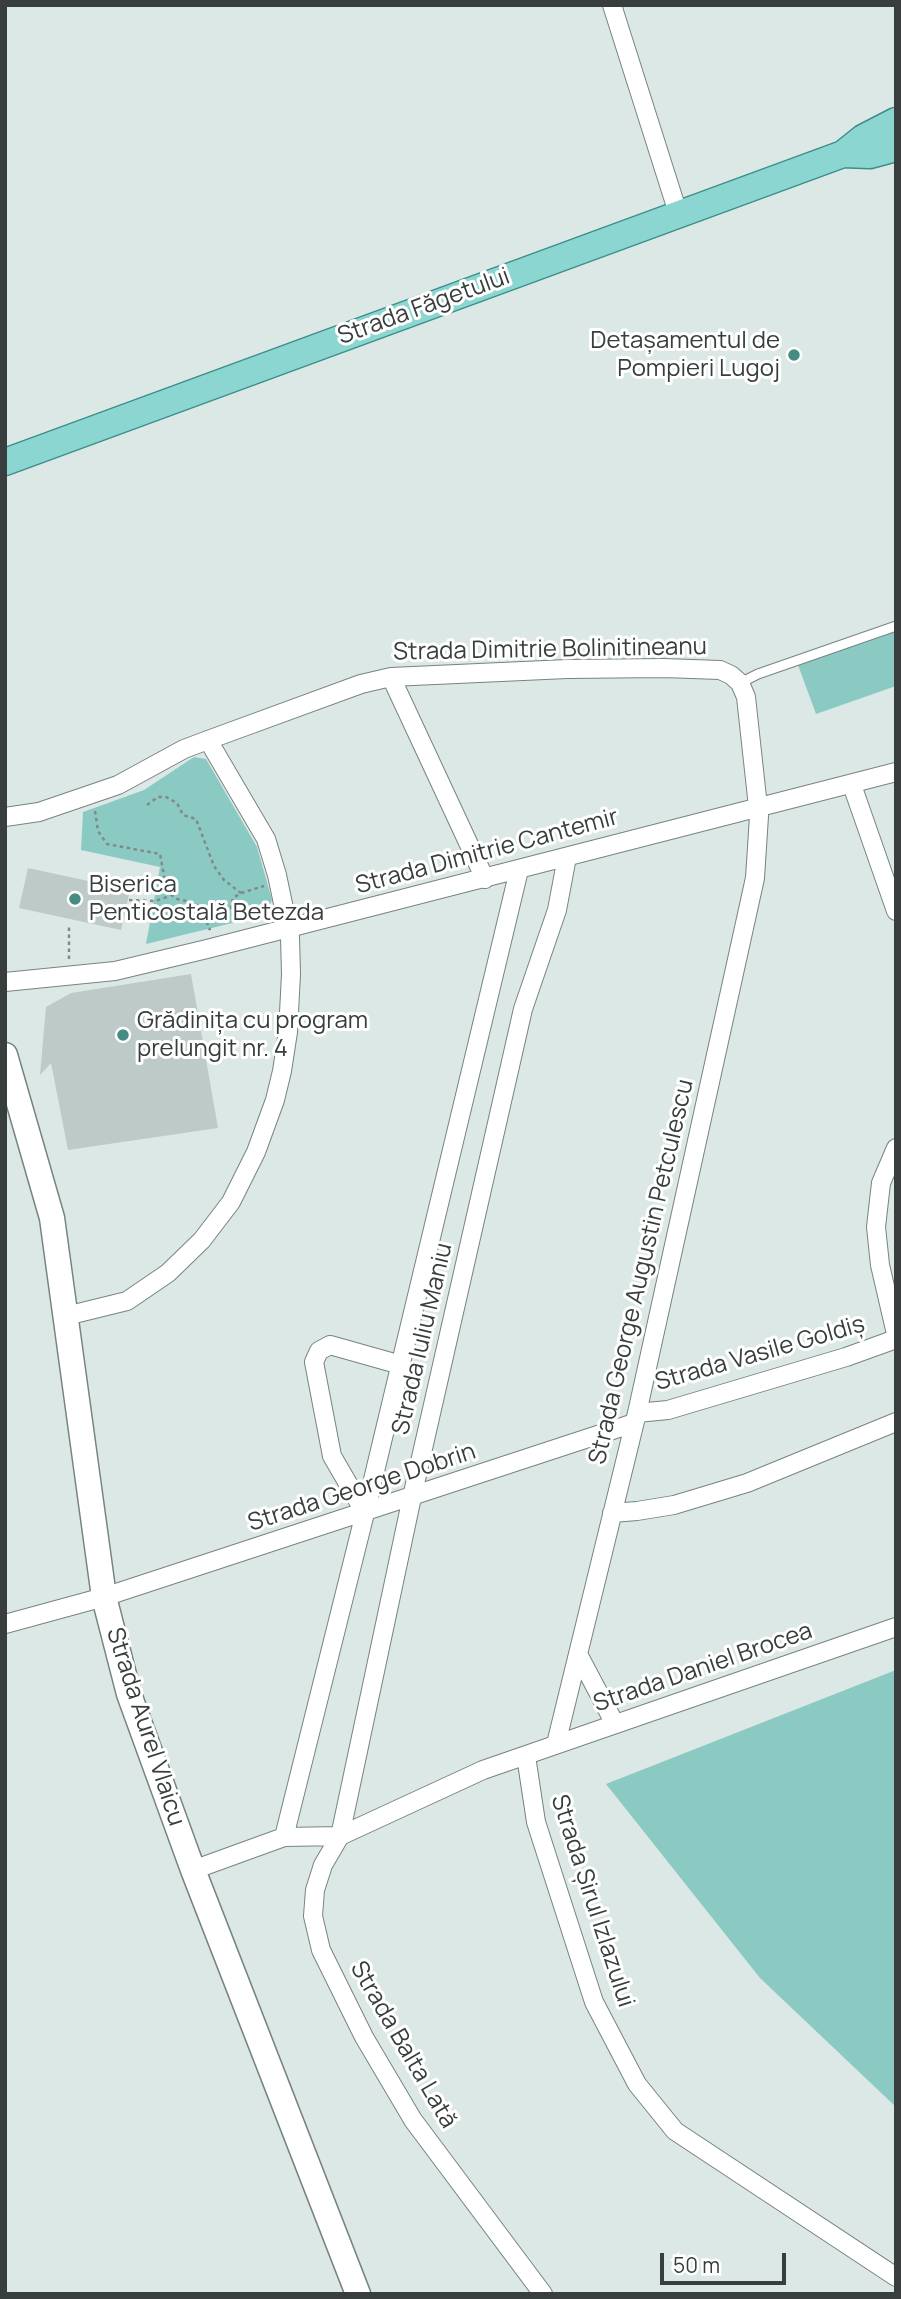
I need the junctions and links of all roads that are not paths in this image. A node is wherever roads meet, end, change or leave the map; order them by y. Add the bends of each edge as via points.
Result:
1 (612, 5) edge
2 (896, 121) edge
3 (896, 148) edge
4 (843, 153) junction
5 (678, 213) junction
6 (5, 462) edge
7 (896, 626) edge
8 (391, 677) junction
9 (740, 683) junction
10 (208, 740) junction
11 (896, 772) edge
12 (852, 785) junction
13 (758, 808) junction
14 (5, 817) edge
15 (567, 857) junction
16 (519, 870) junction
17 (485, 879) junction
18 (896, 911) edge
19 (288, 928) junction
20 (5, 982) edge
21 (5, 1055) edge
22 (896, 1148) edge
23 (66, 1316) junction
24 (896, 1337) edge
25 (401, 1365) junction
26 (636, 1418) junction
27 (896, 1422) edge
28 (412, 1497) junction
29 (365, 1513) junction
30 (612, 1513) junction
31 (104, 1597) junction
32 (5, 1624) edge
33 (896, 1627) edge
34 (579, 1656) junction
35 (615, 1724) junction
36 (556, 1744) junction
37 (526, 1756) junction
38 (340, 1836) junction
39 (284, 1838) junction
40 (193, 1870) junction
41 (896, 2277) edge
42 (358, 2294) edge
43 (543, 2294) edge

1 - 5 street
2 - 4 main road, Strada Făgetului
3 - 4 main road, Strada Făgetului via 870,155
4 - 5 main road, Strada Făgetului
5 - 6 main road, Strada Făgetului
7 - 9 lane
8 - 9 street, Strada Dimitrie Bolinitineanu via 664,668 720,670
8 - 10 street, Strada Dimitrie Bolinitineanu
8 - 17 street
9 - 13 street via 746,697
10 - 14 street, Strada Dimitrie Bolinitineanu via 118,785 39,813
10 - 19 street via 266,839
11 - 12 street, Strada Dimitrie Cantemir
12 - 13 street, Strada Dimitrie Cantemir
12 - 18 street
13 - 15 street, Strada Dimitrie Cantemir
13 - 26 street, Strada George Augustin Petculescu via 755,878
15 - 16 street, Strada Dimitrie Cantemir
15 - 28 street, Strada Iuliu Maniu via 557,910 523,1009
16 - 17 street, Strada Dimitrie Cantemir
16 - 25 street, Strada Iuliu Maniu
17 - 19 street, Strada Dimitrie Cantemir
19 - 20 street, Strada Dimitrie Cantemir via 115,971
19 - 23 street via 292,974 282,1071 256,1152 231,1202 202,1240 168,1273 127,1301
21 - 23 street, Strada Aurel Vlaicu via 52,1217
22 - 24 street, Strada Vasile Goldiș via 881,1183 876,1227
23 - 31 street, Strada Aurel Vlaicu
24 - 26 street, Strada Vasile Goldiș via 846,1357
25 - 29 street, Strada Iuliu Maniu
25 - 29 street via 330,1345 319,1351 314,1362 332,1456
26 - 28 street, Strada George Dobrin
26 - 30 street, Strada George Augustin Petculescu
27 - 30 street via 747,1483 674,1505
28 - 29 street, Strada George Dobrin
28 - 38 street, Strada Iuliu Maniu
29 - 31 street, Strada George Dobrin
29 - 39 street, Strada Iuliu Maniu
30 - 34 street, Strada George Augustin Petculescu
31 - 32 street, Strada George Dobrin
31 - 40 street, Strada Aurel Vlaicu via 129,1695
33 - 35 street, Strada Daniel Brocea
34 - 35 street
34 - 36 street, Strada George Augustin Petculescu
35 - 36 street, Strada Daniel Brocea
36 - 37 street, Strada Daniel Brocea
37 - 38 street via 483,1770
37 - 41 street, Strada Șirul Izlazului via 536,1822 594,2003 637,2084 675,2130
38 - 39 street
38 - 43 street, Strada Balta Lată via 315,1891 313,1916 321,1950 364,2037 413,2120
39 - 40 street
40 - 42 street, Strada Aurel Vlaicu

